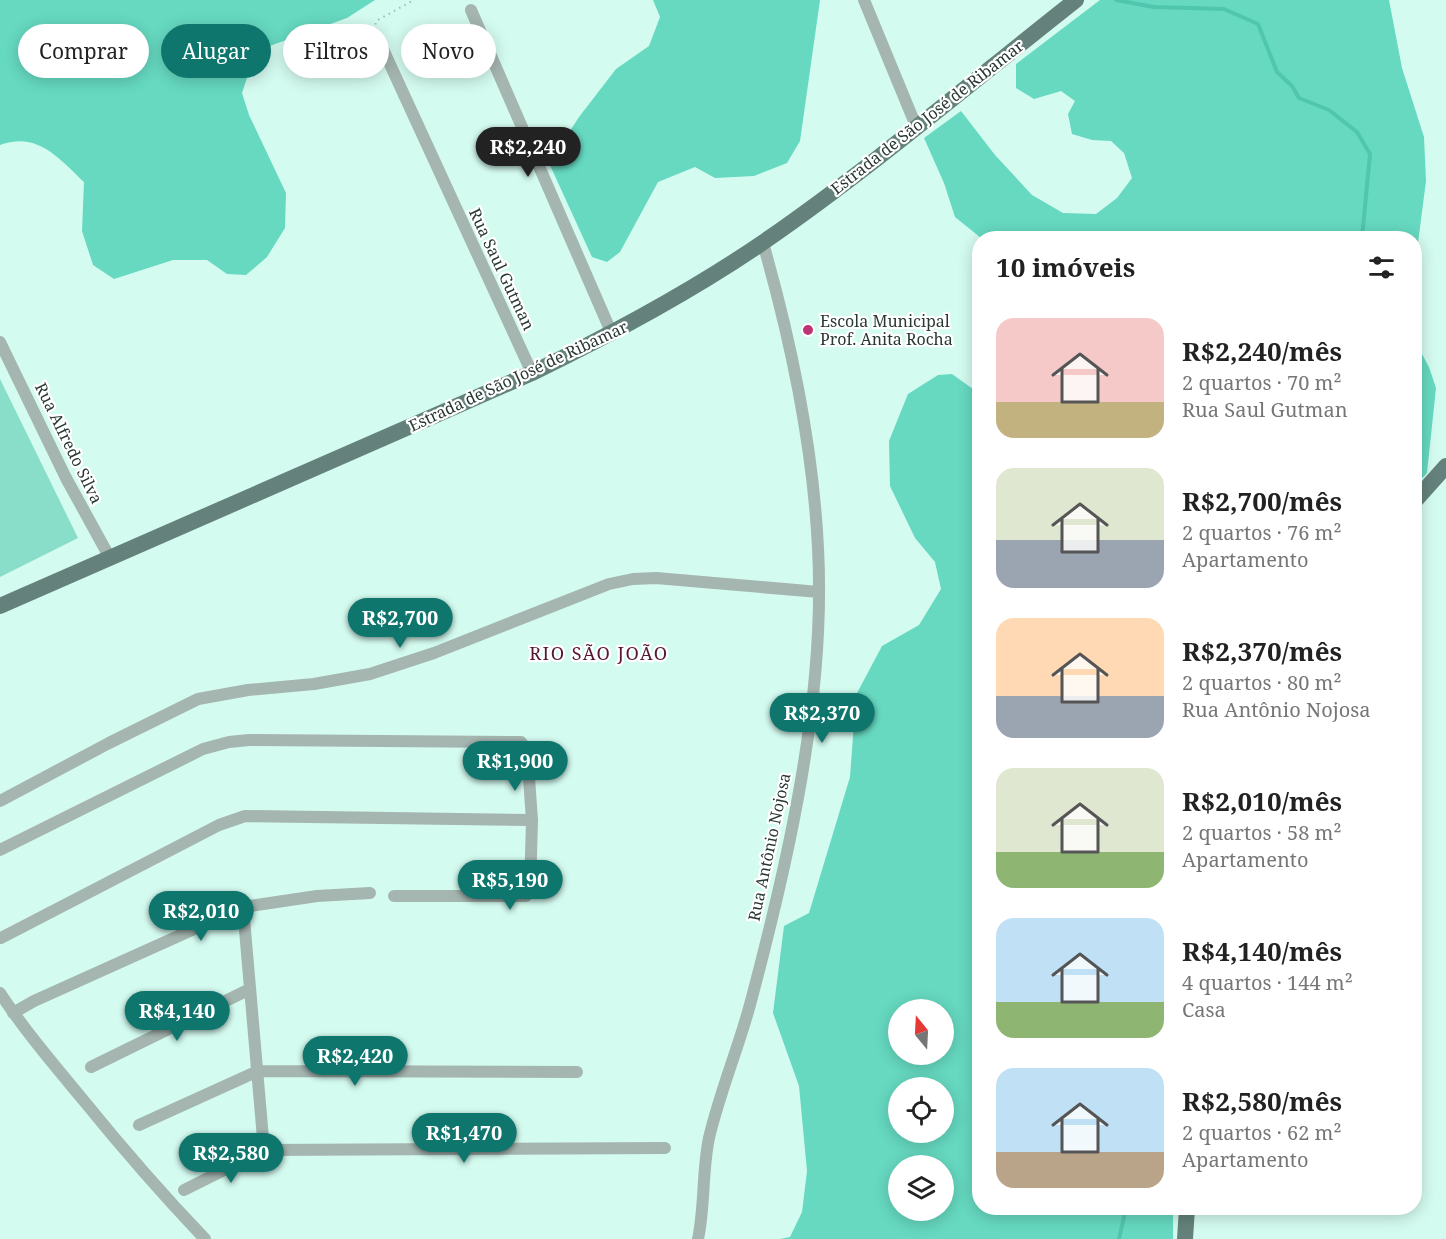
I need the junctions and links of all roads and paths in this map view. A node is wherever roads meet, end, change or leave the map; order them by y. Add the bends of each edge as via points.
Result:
1 (414, 0) edge
2 (864, 0) edge
3 (1077, 0) edge
4 (471, 10) dead end
5 (376, 24) edge
6 (389, 62) edge
7 (916, 126) junction
8 (763, 243) junction
9 (612, 334) junction
10 (0, 342) edge
11 (532, 373) junction
12 (1446, 466) edge
13 (1422, 493) edge
14 (110, 558) junction
15 (819, 592) junction
16 (0, 606) edge
17 (0, 801) edge
18 (532, 820) junction
19 (0, 850) edge
20 (370, 893) dead end
21 (394, 896) dead end
22 (243, 907) junction
23 (1, 938) edge
24 (250, 989) junction
25 (0, 993) edge
26 (14, 1013) junction
27 (91, 1067) dead end
28 (258, 1071) junction
29 (577, 1072) dead end
30 (139, 1125) dead end
31 (665, 1149) dead end
32 (264, 1150) junction
33 (184, 1190) dead end
34 (1187, 1215) edge
35 (205, 1239) edge
36 (698, 1239) edge
37 (1185, 1239) edge

1 - 5 path via 382,16
2 - 7 street
3 - 7 main road, Estrada de São José de Ribamar
4 - 9 street
6 - 11 street, Rua Saul Gutman
7 - 8 main road, Estrada de São José de Ribamar
8 - 9 main road, Estrada de São José de Ribamar
8 - 15 street, Rua Antônio Nojosa via 787,333 805,439 814,504
9 - 11 main road, Estrada de São José de Ribamar
10 - 14 street, Rua Alfredo Silva
11 - 14 main road, Estrada de São José de Ribamar
12 - 13 main road
14 - 16 main road, Estrada de São José de Ribamar
15 - 17 street via 656,578 609,584 370,674 198,699
15 - 36 street, Rua Antônio Nojosa via 810,722 802,774 751,1001 709,1137
18 - 19 street via 527,750 521,742 249,740 203,749
18 - 21 street via 530,892 526,896
18 - 23 street via 245,816 219,825
20 - 22 street
22 - 24 street
22 - 26 street
24 - 27 street
24 - 28 street
25 - 26 street
26 - 35 street via 159,1192
28 - 29 street
28 - 30 street
28 - 32 street
31 - 32 street
32 - 33 street
34 - 37 main road

